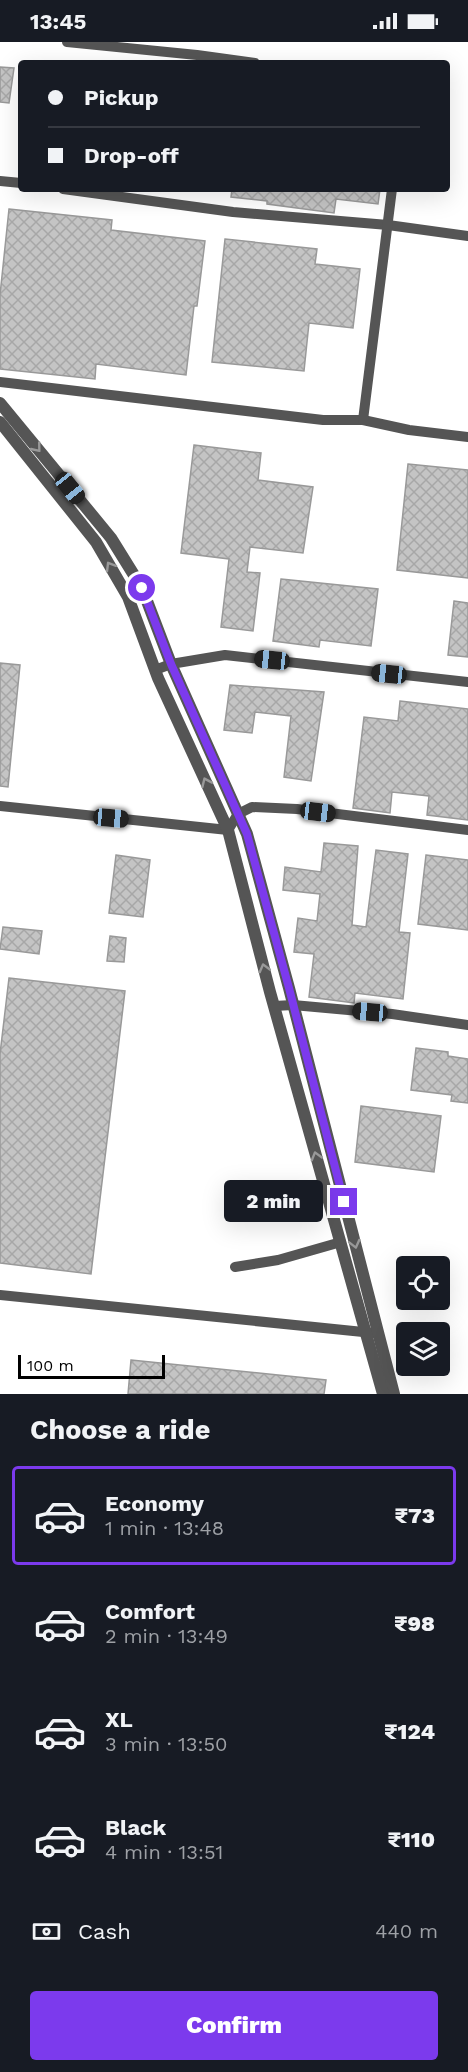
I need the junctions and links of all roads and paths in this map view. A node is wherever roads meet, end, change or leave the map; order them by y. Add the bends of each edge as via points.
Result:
1 (68, 42) edge
2 (233, 60) edge
3 (0, 181) edge
4 (18, 183) edge
5 (85, 192) edge
6 (392, 192) edge
7 (388, 225) junction
8 (468, 236) edge
9 (0, 382) edge
10 (0, 403) edge
11 (363, 420) junction
12 (0, 422) edge
13 (468, 438) edge
14 (171, 664) junction
15 (155, 669) junction
16 (468, 682) edge
17 (0, 806) edge
18 (238, 814) junction
19 (228, 830) junction
20 (468, 830) edge
21 (293, 1005) junction
22 (274, 1006) junction
23 (468, 1025) edge
24 (341, 1242) junction
25 (235, 1267) dead end
26 (0, 1295) edge
27 (372, 1333) junction
28 (383, 1394) edge
29 (394, 1394) edge

1 - 2 street
3 - 4 street
5 - 7 street via 233,212
6 - 7 street
7 - 8 street
7 - 11 street
9 - 11 street via 323,420
10 -> 14 street via 111,538 142,588
11 - 13 street
15 -> 12 street via 128,597 96,542
14 - 15 street
14 - 16 street via 225,655
14 - 18 street
19 -> 15 street
17 - 19 street
18 - 19 street
18 - 20 street via 252,807 297,809
18 - 21 street via 247,834
22 -> 19 street
21 - 22 street
21 - 23 street
21 -> 27 street
24 -> 22 street
24 - 25 street via 278,1260
24 - 27 street
26 - 27 street
27 - 28 street
27 - 29 street

